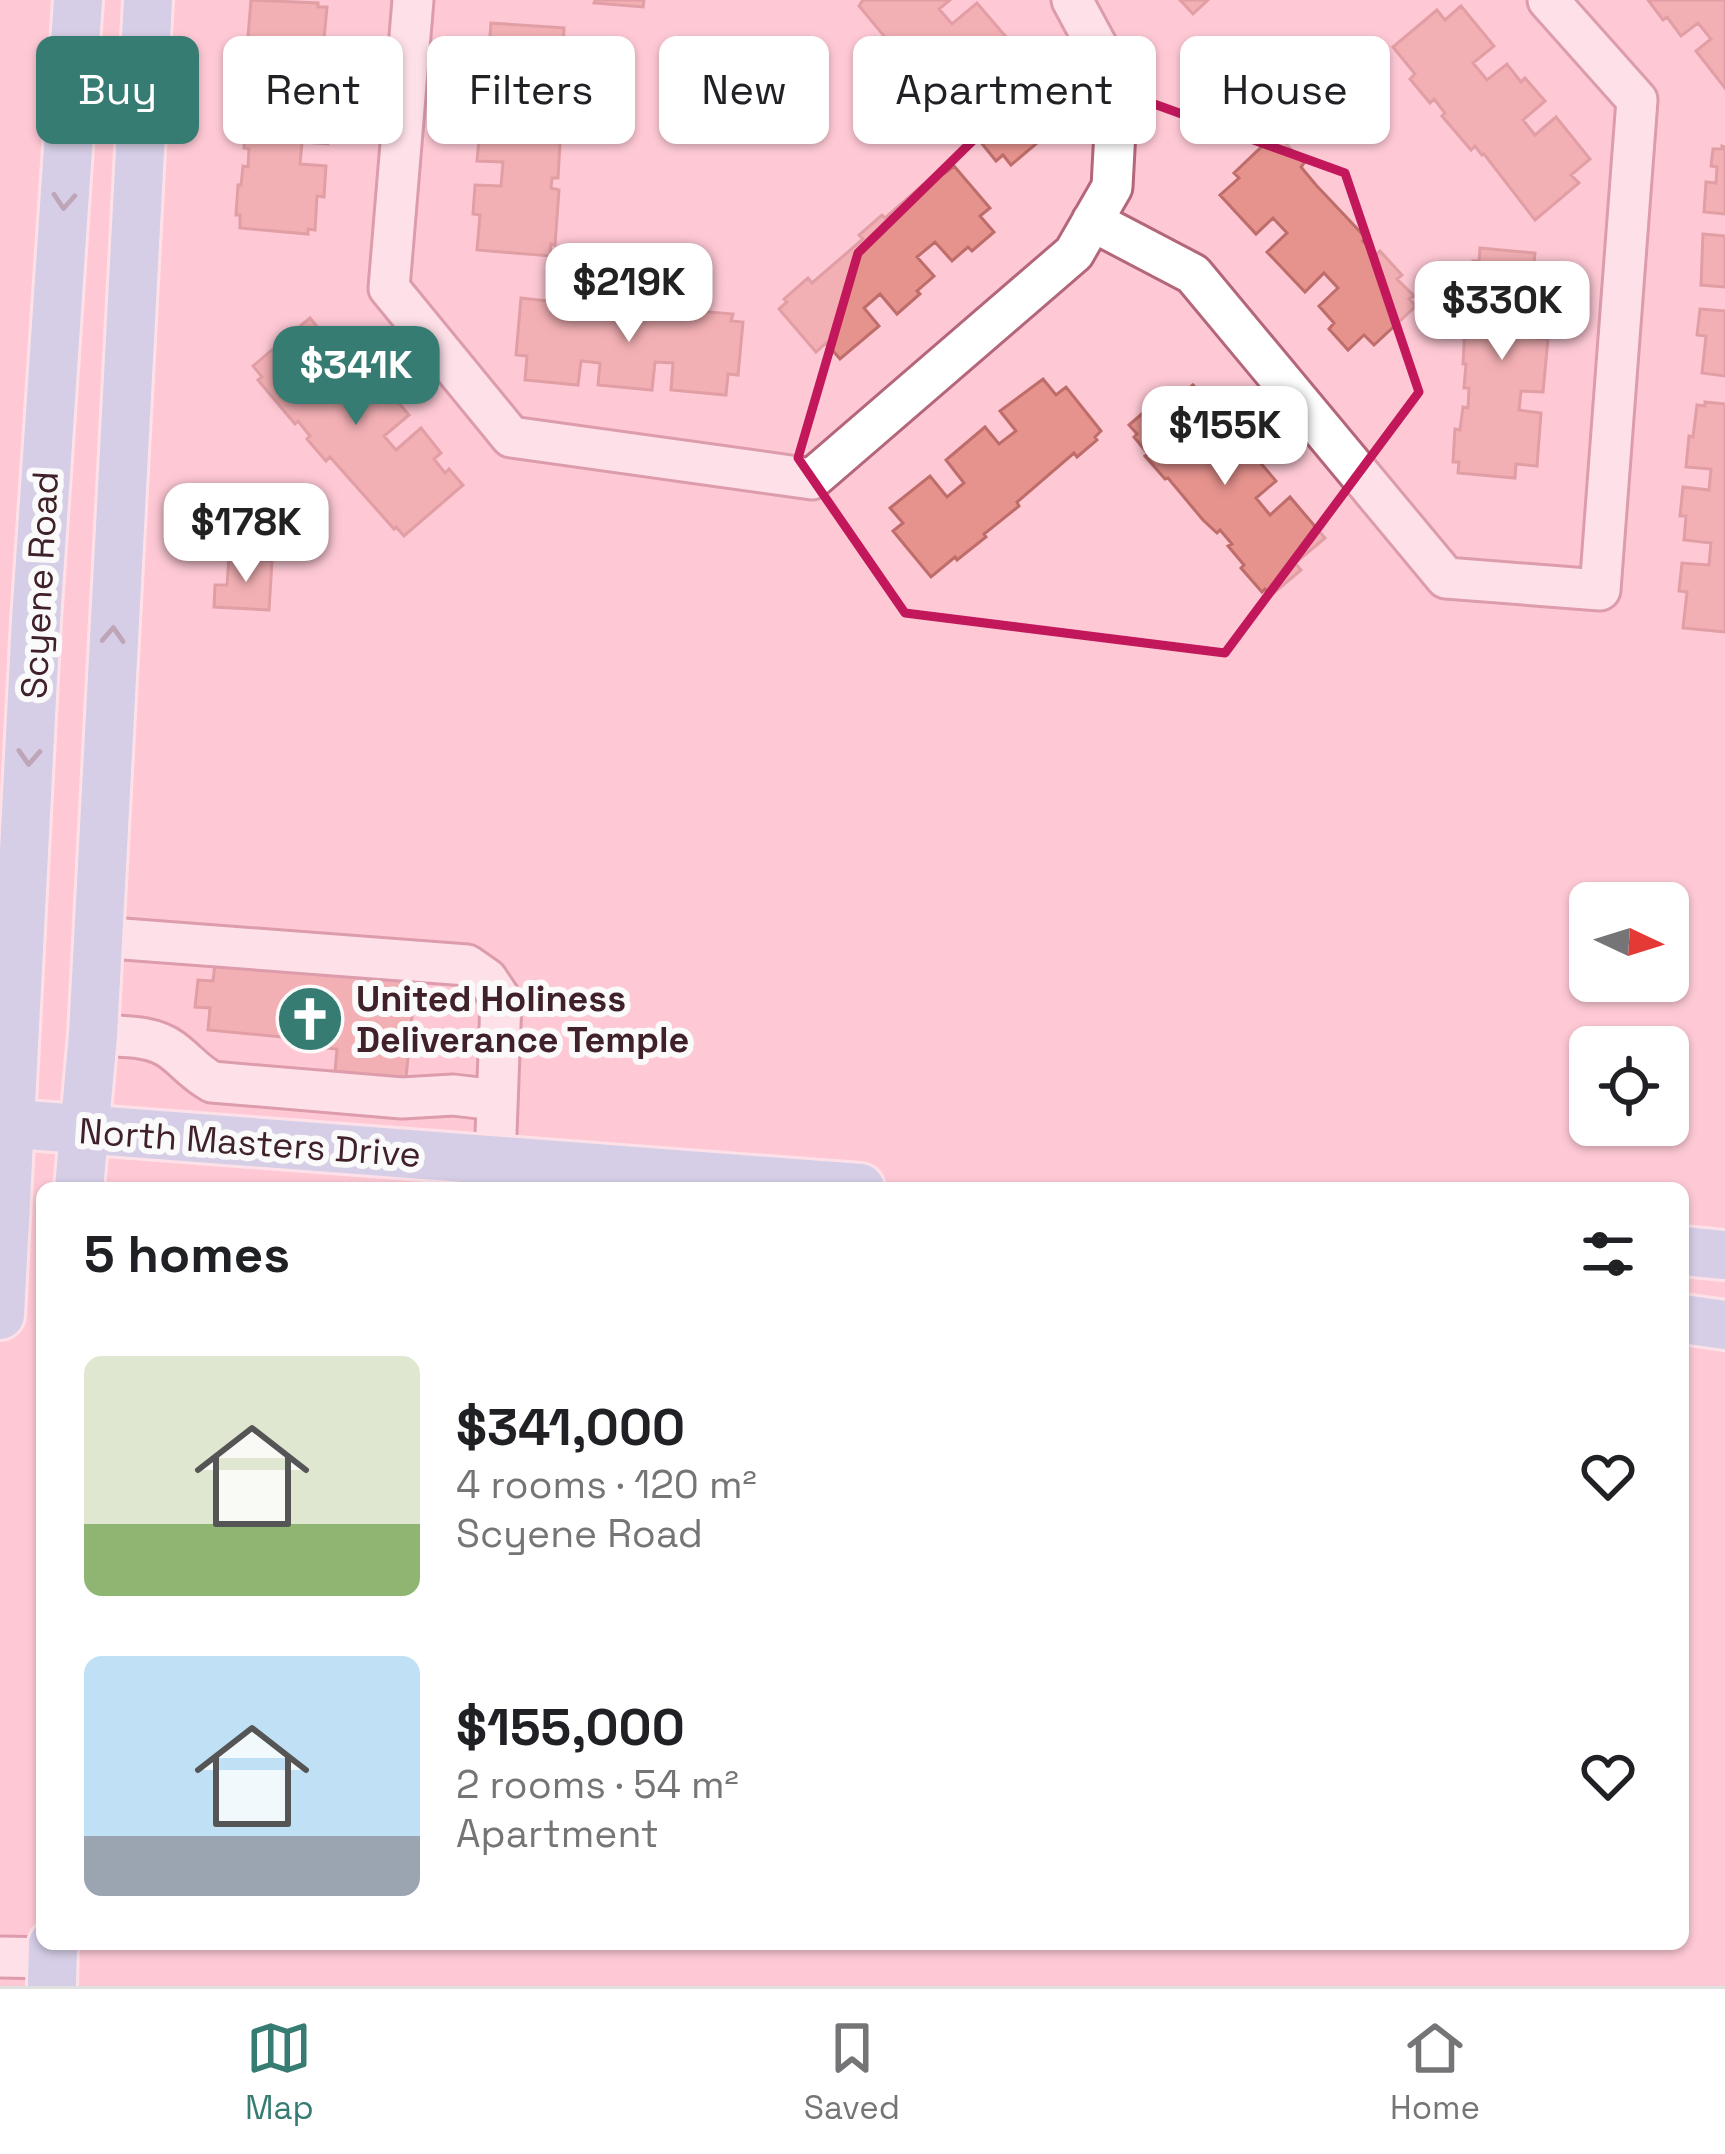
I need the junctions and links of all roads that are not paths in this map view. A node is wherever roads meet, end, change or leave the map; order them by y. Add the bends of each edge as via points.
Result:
1 (78, 0) edge
2 (148, 0) edge
3 (413, 0) edge
4 (1072, 0) edge
5 (1548, 0) edge
6 (1092, 221) junction
7 (97, 937) junction
8 (93, 1035) junction
9 (497, 1100) junction
10 (6, 1123) edge
11 (83, 1129) junction
12 (495, 1160) junction
13 (80, 1182) edge
14 (782, 1182) edge
15 (16, 1205) edge
16 (1689, 1252) edge
17 (1725, 1255) edge
18 (0, 1315) edge
19 (1689, 1320) edge
20 (1725, 1325) edge
21 (0, 1957) edge
22 (53, 1963) edge

1 -> 10 main road, Scyene Road
7 -> 2 main road
3 - 6 street via 389,288 512,437 812,478 1074,253
4 - 6 street via 1099,50 1116,112 1112,187
5 - 6 street via 1637,100 1600,590 1446,578 1193,274
7 - 8 main road
7 - 9 street via 467,965 501,1000
8 - 9 street via 152,1040 212,1082
8 - 11 main road
9 - 12 street
10 - 11 main road, North Masters Drive
10 - 15 main road, Scyene Road
11 - 12 main road, North Masters Drive
11 - 13 main road
12 - 14 main road, North Masters Drive
15 - 18 main road, Scyene Road
16 - 17 main road
19 - 20 main road
21 - 22 street

